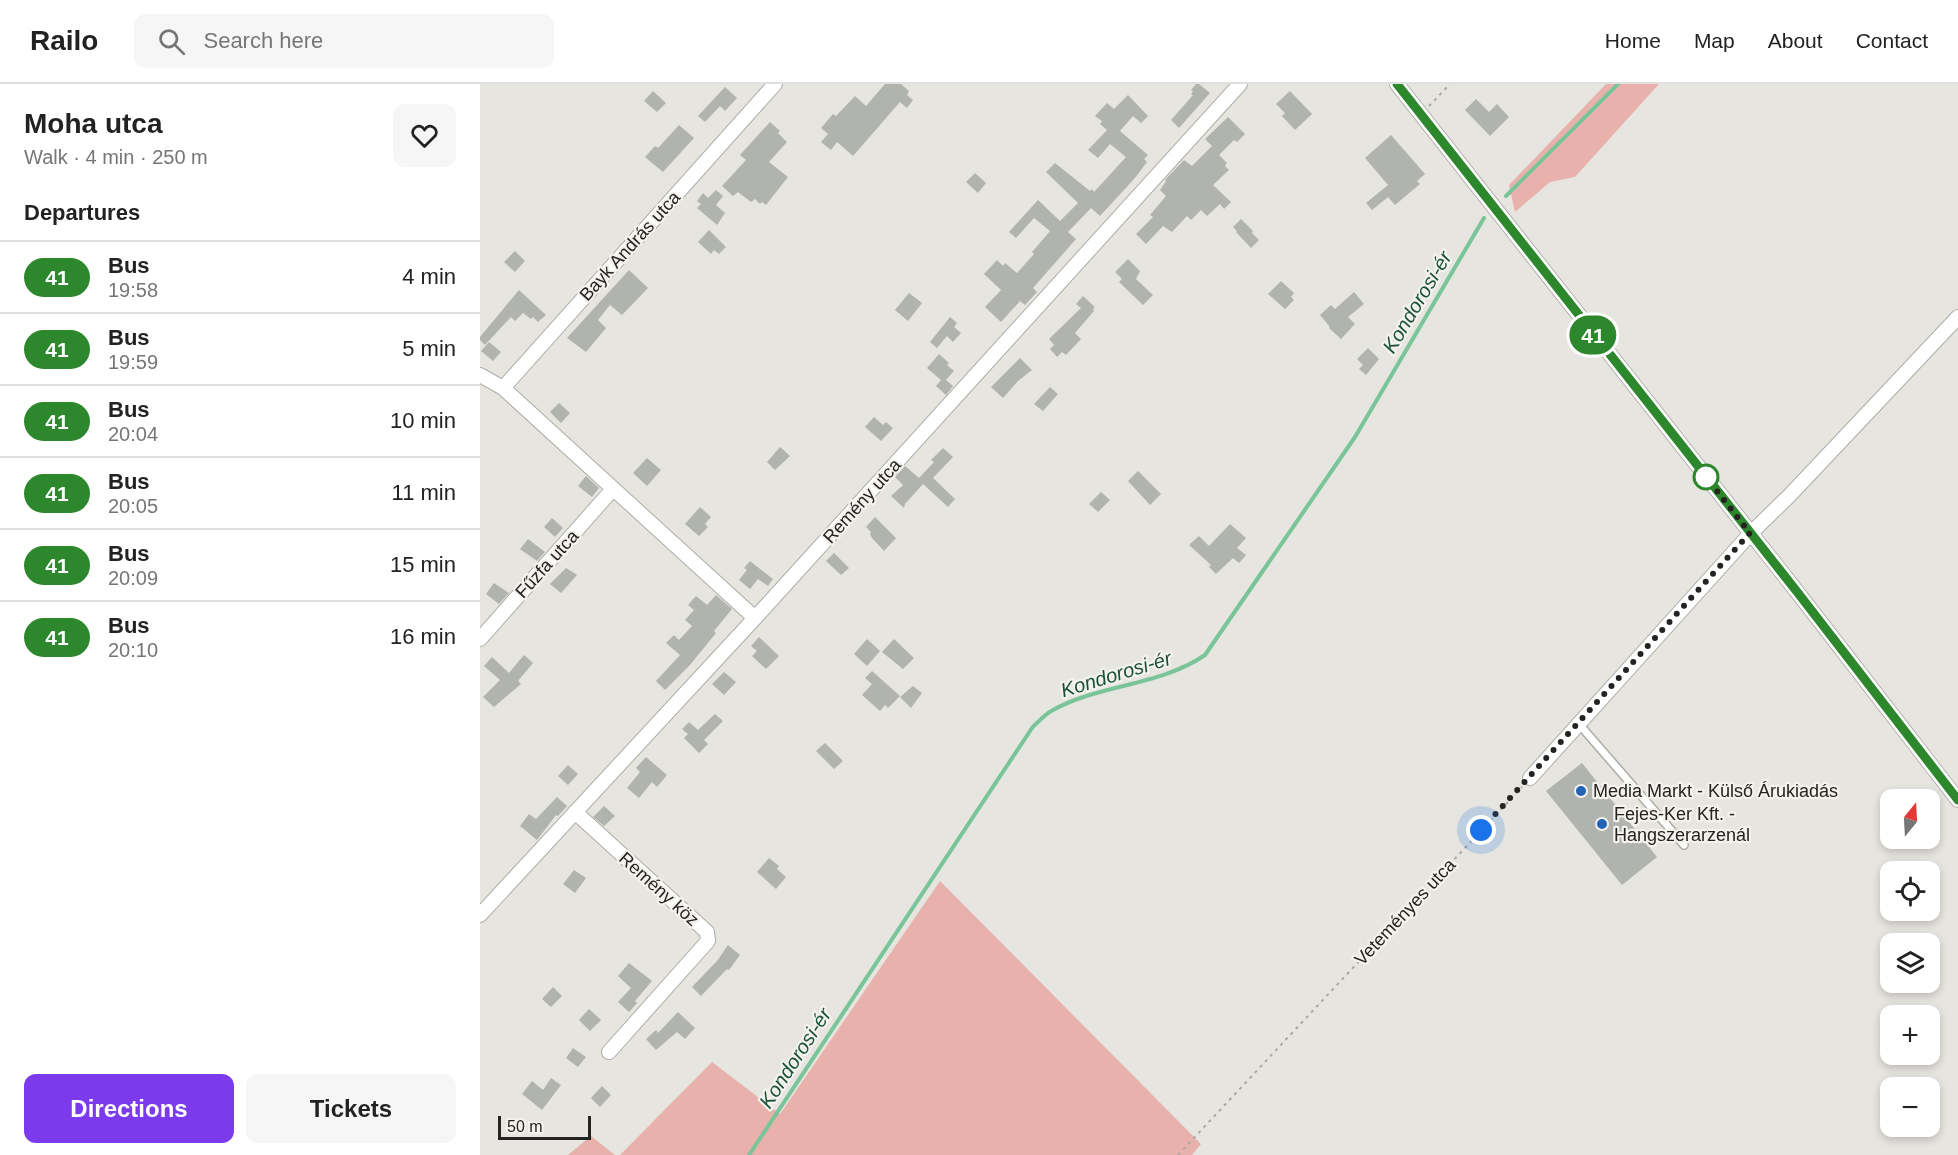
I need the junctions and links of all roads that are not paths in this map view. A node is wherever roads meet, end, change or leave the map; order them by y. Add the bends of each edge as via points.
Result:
1 (775, 84) edge
2 (1240, 84) edge
3 (1397, 84) edge
4 (1958, 317) edge
5 (480, 375) edge
6 (502, 388) junction
7 (613, 489) junction
8 (1750, 533) junction
9 (756, 618) junction
10 (480, 639) edge
11 (1579, 724) junction
12 (1530, 778) road end
13 (1958, 800) edge
14 (575, 813) junction
15 (1684, 845) dead end
16 (480, 915) edge
17 (609, 1052) dead end

1 - 6 street, Bayk András utca
2 - 9 street, Remény utca
3 - 8 street
4 - 8 street
5 - 6 street
6 - 7 street
7 - 9 street
7 - 10 street, Fűzfa utca
8 - 11 street
8 - 13 street
9 - 14 street, Remény utca
11 - 12 street
11 - 15 lane
14 - 16 street, Remény utca
14 - 17 street, Remény köz via 707,933 708,941

